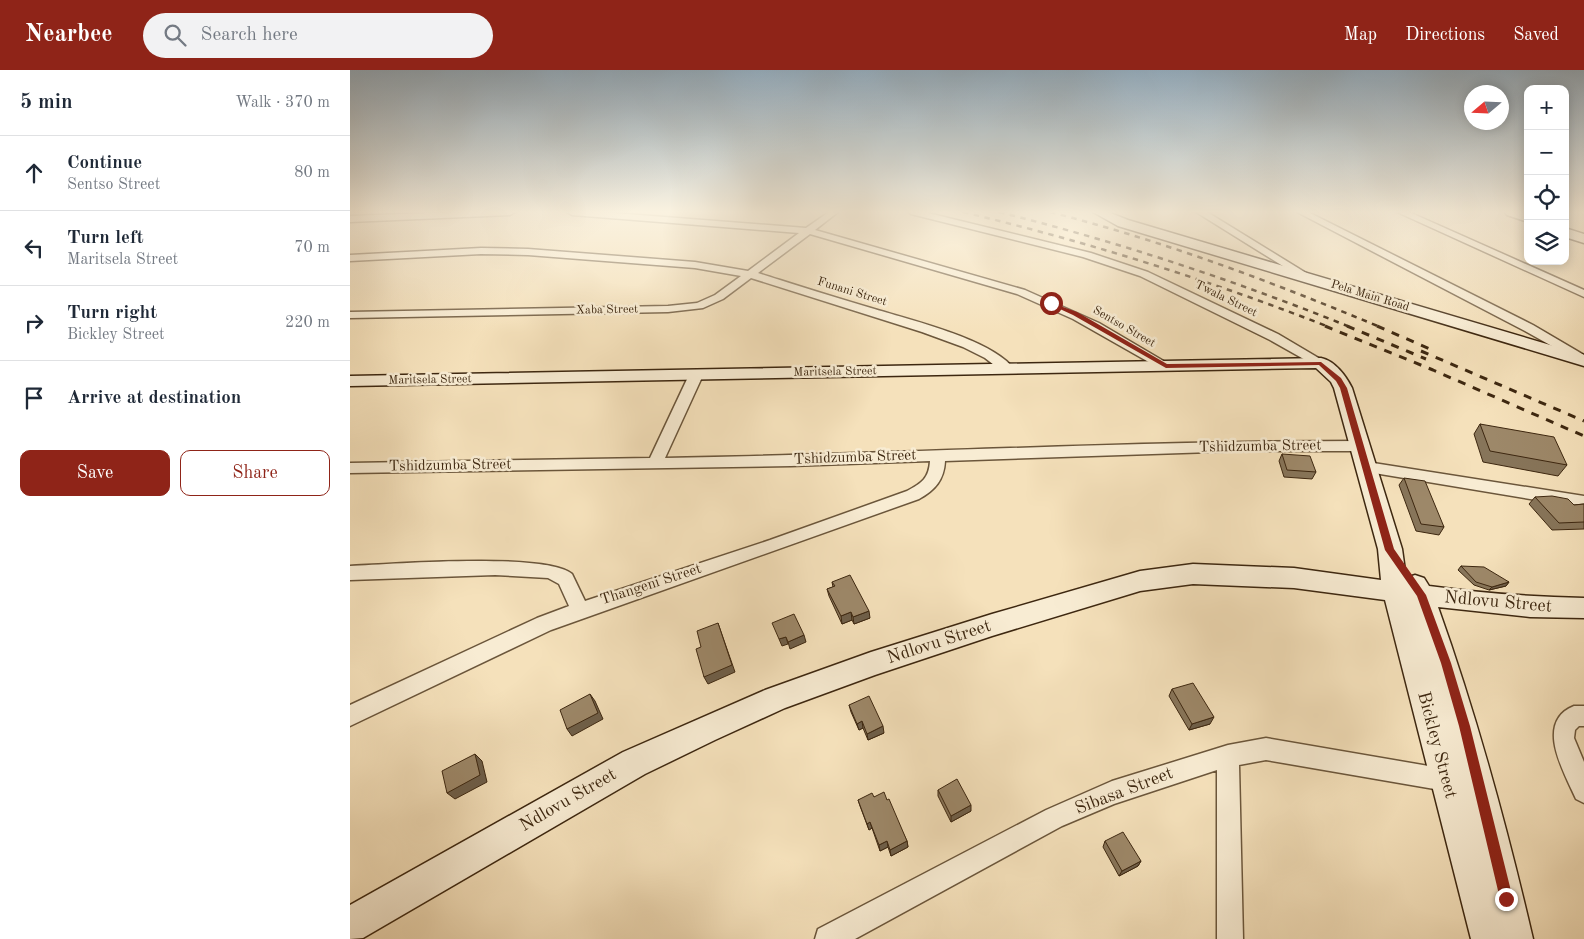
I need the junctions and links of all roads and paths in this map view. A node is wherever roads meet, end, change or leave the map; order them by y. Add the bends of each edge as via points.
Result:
1 (451, 253) edge
2 (535, 253) edge
3 (778, 253) edge
4 (883, 253) edge
5 (1078, 253) edge
6 (1225, 253) edge
7 (1268, 253) edge
8 (1381, 253) edge
9 (1492, 253) edge
10 (350, 258) edge
11 (749, 274) junction
12 (1306, 276) junction
13 (1584, 294) edge
14 (350, 315) edge
15 (1584, 360) edge
16 (1321, 364) junction
17 (1166, 366) junction
18 (1008, 369) junction
19 (696, 375) junction
20 (350, 381) edge
21 (1360, 446) junction
22 (938, 455) junction
23 (656, 462) junction
24 (1367, 466) junction
25 (350, 468) edge
26 (1584, 502) edge
27 (350, 573) edge
28 (1408, 593) junction
29 (1584, 608) edge
30 (580, 610) junction
31 (350, 716) edge
32 (1584, 716) edge
33 (1228, 756) junction
34 (1446, 780) junction
35 (1584, 792) edge
36 (350, 926) edge
37 (828, 939) edge
38 (1230, 939) edge
39 (1490, 939) edge
40 (1514, 939) edge

1 - 10 street, Funani Street
2 - 11 street, Funani Street via 695,265
3 - 11 street, Xaba Street
4 - 17 street, Sentso Street via 1051,303
5 - 16 street, Twala Street via 1144,274 1274,337
6 - 12 street, Pela Main Road
7 - 12 street
8 - 15 street via 1529,328
9 - 13 street
11 - 14 street, Xaba Street via 714,300 688,308
11 - 18 street, Funani Street via 959,341 979,349
12 - 15 street, Pela Main Road
16 - 17 street, Maritsela Street
16 - 21 street, Bickley Street via 1344,388
17 - 18 street, Maritsela Street
18 - 19 street, Maritsela Street
19 - 20 street, Maritsela Street
19 - 23 street
21 - 22 street, Tshidzumba Street
21 - 24 street, Bickley Street
22 - 23 street, Tshidzumba Street
22 - 30 street, Thangeni Street via 938,472 934,480 912,495
23 - 25 street, Tshidzumba Street
24 - 26 street
24 - 28 street, Bickley Street via 1390,550
27 - 30 street via 523,569 552,572 564,577
28 - 29 street, Ndlovu Street via 1530,607
28 - 34 street, Bickley Street
28 - 36 street, Ndlovu Street via 1294,578 1193,574 1140,581 992,625 775,699 634,762
28 - 40 street, Bickley Street via 1446,663
30 - 31 street, Thangeni Street
32 - 35 street via 1574,716 1565,725 1563,738
33 - 34 street, Sibasa Street via 1266,748
33 - 37 street, Sibasa Street via 1112,792 1054,818
33 - 38 street
34 - 39 street, Bickley Street

